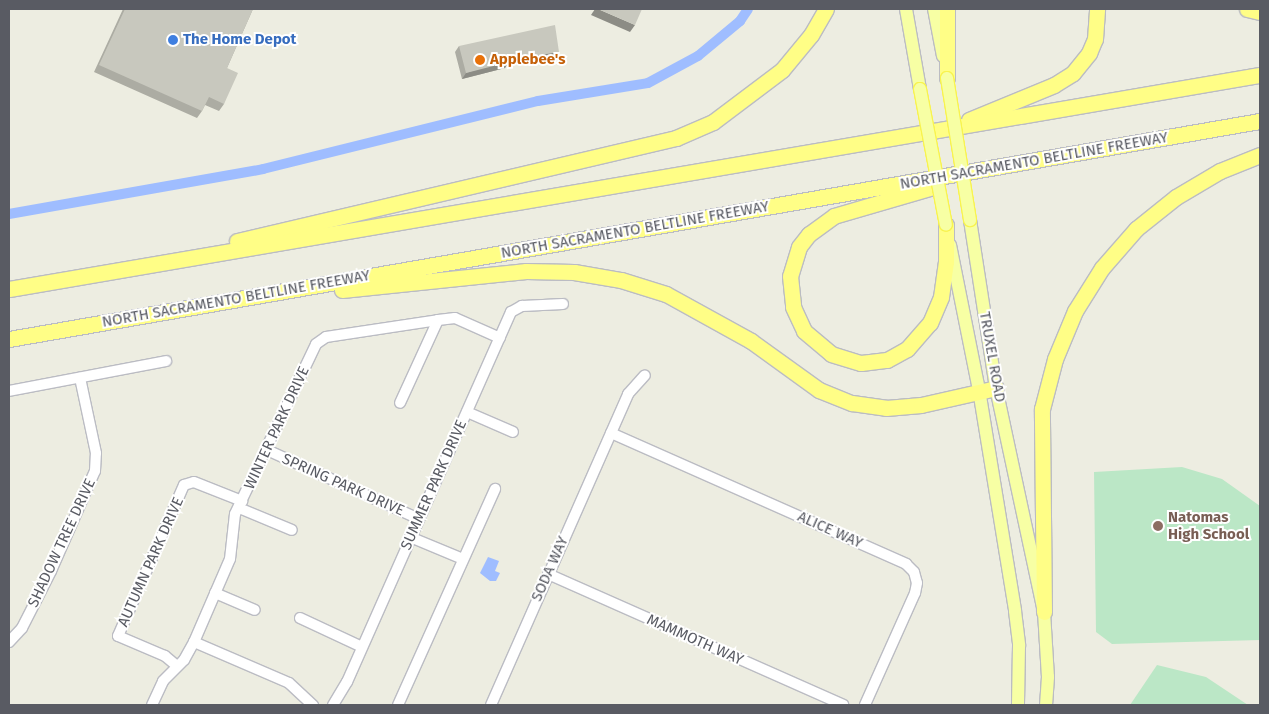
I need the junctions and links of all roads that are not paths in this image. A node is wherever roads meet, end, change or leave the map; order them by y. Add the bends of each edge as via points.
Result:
1 (826, 9) edge
2 (906, 9) edge
3 (934, 9) edge
4 (947, 9) edge
5 (1097, 9) edge
6 (1247, 9) edge
7 (1260, 12) edge
8 (1260, 75) edge
9 (947, 78) junction
10 (1260, 121) edge
11 (942, 131) junction
12 (1260, 155) edge
13 (1005, 166) junction
14 (946, 226) junction
15 (92, 275) junction
16 (9, 289) edge
17 (238, 299) junction
18 (563, 304) dead end
19 (438, 320) junction
20 (500, 338) junction
21 (9, 339) edge
22 (166, 361) dead end
23 (645, 375) dead end
24 (80, 378) junction
25 (996, 388) junction
26 (979, 390) junction
27 (9, 391) edge
28 (400, 403) dead end
29 (467, 412) junction
30 (513, 432) dead end
31 (611, 433) junction
32 (267, 450) junction
33 (495, 488) dead end
34 (240, 504) junction
35 (419, 519) junction
36 (292, 530) dead end
37 (410, 537) junction
38 (463, 559) junction
39 (548, 574) junction
40 (216, 594) junction
41 (254, 610) dead end
42 (1044, 612) junction
43 (300, 618) dead end
44 (9, 642) edge
45 (194, 642) junction
46 (362, 647) junction
47 (177, 666) junction
48 (152, 705) edge
49 (312, 705) edge
50 (333, 705) edge
51 (398, 705) edge
52 (491, 705) edge
53 (843, 705) edge
54 (865, 705) edge
55 (1018, 705) edge
56 (1046, 705) edge

1 - 15 highway via 811,35 782,70 713,122 676,138
2 - 14 main road, TRUXEL ROAD, bridge
3 - 9 main road, TRUXEL ROAD
4 - 9 highway
5 - 11 highway via 1097,29 1089,54 1068,77
6 - 7 highway
8 - 11 highway
9 - 25 main road, TRUXEL ROAD, bridge
10 - 13 highway, NORTH SACRAMENTO BELTLINE FREEWAY
11 - 15 highway
12 - 42 highway via 1220,171 1176,197 1136,229 1102,268 1075,311 1054,358 1042,408
13 - 14 highway via 834,216 816,227 799,247 790,276 793,307 804,331 831,354 853,362 887,360 907,349 930,323 941,297 946,262
13 - 17 highway, NORTH SACRAMENTO BELTLINE FREEWAY
14 - 26 main road, TRUXEL ROAD
15 - 16 highway
17 - 21 highway, NORTH SACRAMENTO BELTLINE FREEWAY
17 - 26 highway via 526,271 574,272 621,280 666,294 751,341 819,390 852,403 886,408 912,406
18 - 20 street, SUMMER PARK DRIVE via 513,309
19 - 20 street via 454,318
19 - 28 street
19 - 32 street, WINTER PARK DRIVE via 321,339
20 - 29 street, SUMMER PARK DRIVE
22 - 24 street
23 - 31 street, SODA WAY via 628,394
24 - 27 street
24 - 44 street, SHADOW TREE DRIVE via 96,453 95,471 51,571 22,628
25 - 26 highway
25 - 42 main road, TRUXEL ROAD
26 - 55 main road, TRUXEL ROAD via 1015,611 1019,646
29 - 30 street
29 - 35 street, SUMMER PARK DRIVE
31 - 39 street, SODA WAY
31 - 54 street, ALICE WAY via 906,564 914,572 916,593
32 - 34 street, WINTER PARK DRIVE
32 - 35 street, SPRING PARK DRIVE
33 - 38 street
34 - 36 street
34 - 40 street, WINTER PARK DRIVE via 233,524 230,559
34 - 47 street, AUTUMN PARK DRIVE via 194,482 184,485 118,636 165,656
35 - 37 street, SUMMER PARK DRIVE
37 - 38 street
37 - 46 street, SUMMER PARK DRIVE
38 - 51 street
39 - 52 street, SODA WAY
39 - 53 street, MAMMOTH WAY
40 - 41 street
40 - 45 street, WINTER PARK DRIVE
42 - 56 main road, TRUXEL ROAD via 1048,677
43 - 46 street
45 - 47 street, WINTER PARK DRIVE
45 - 49 street via 289,683
46 - 50 street, SUMMER PARK DRIVE via 344,689
47 - 48 street, WINTER PARK DRIVE via 163,681

